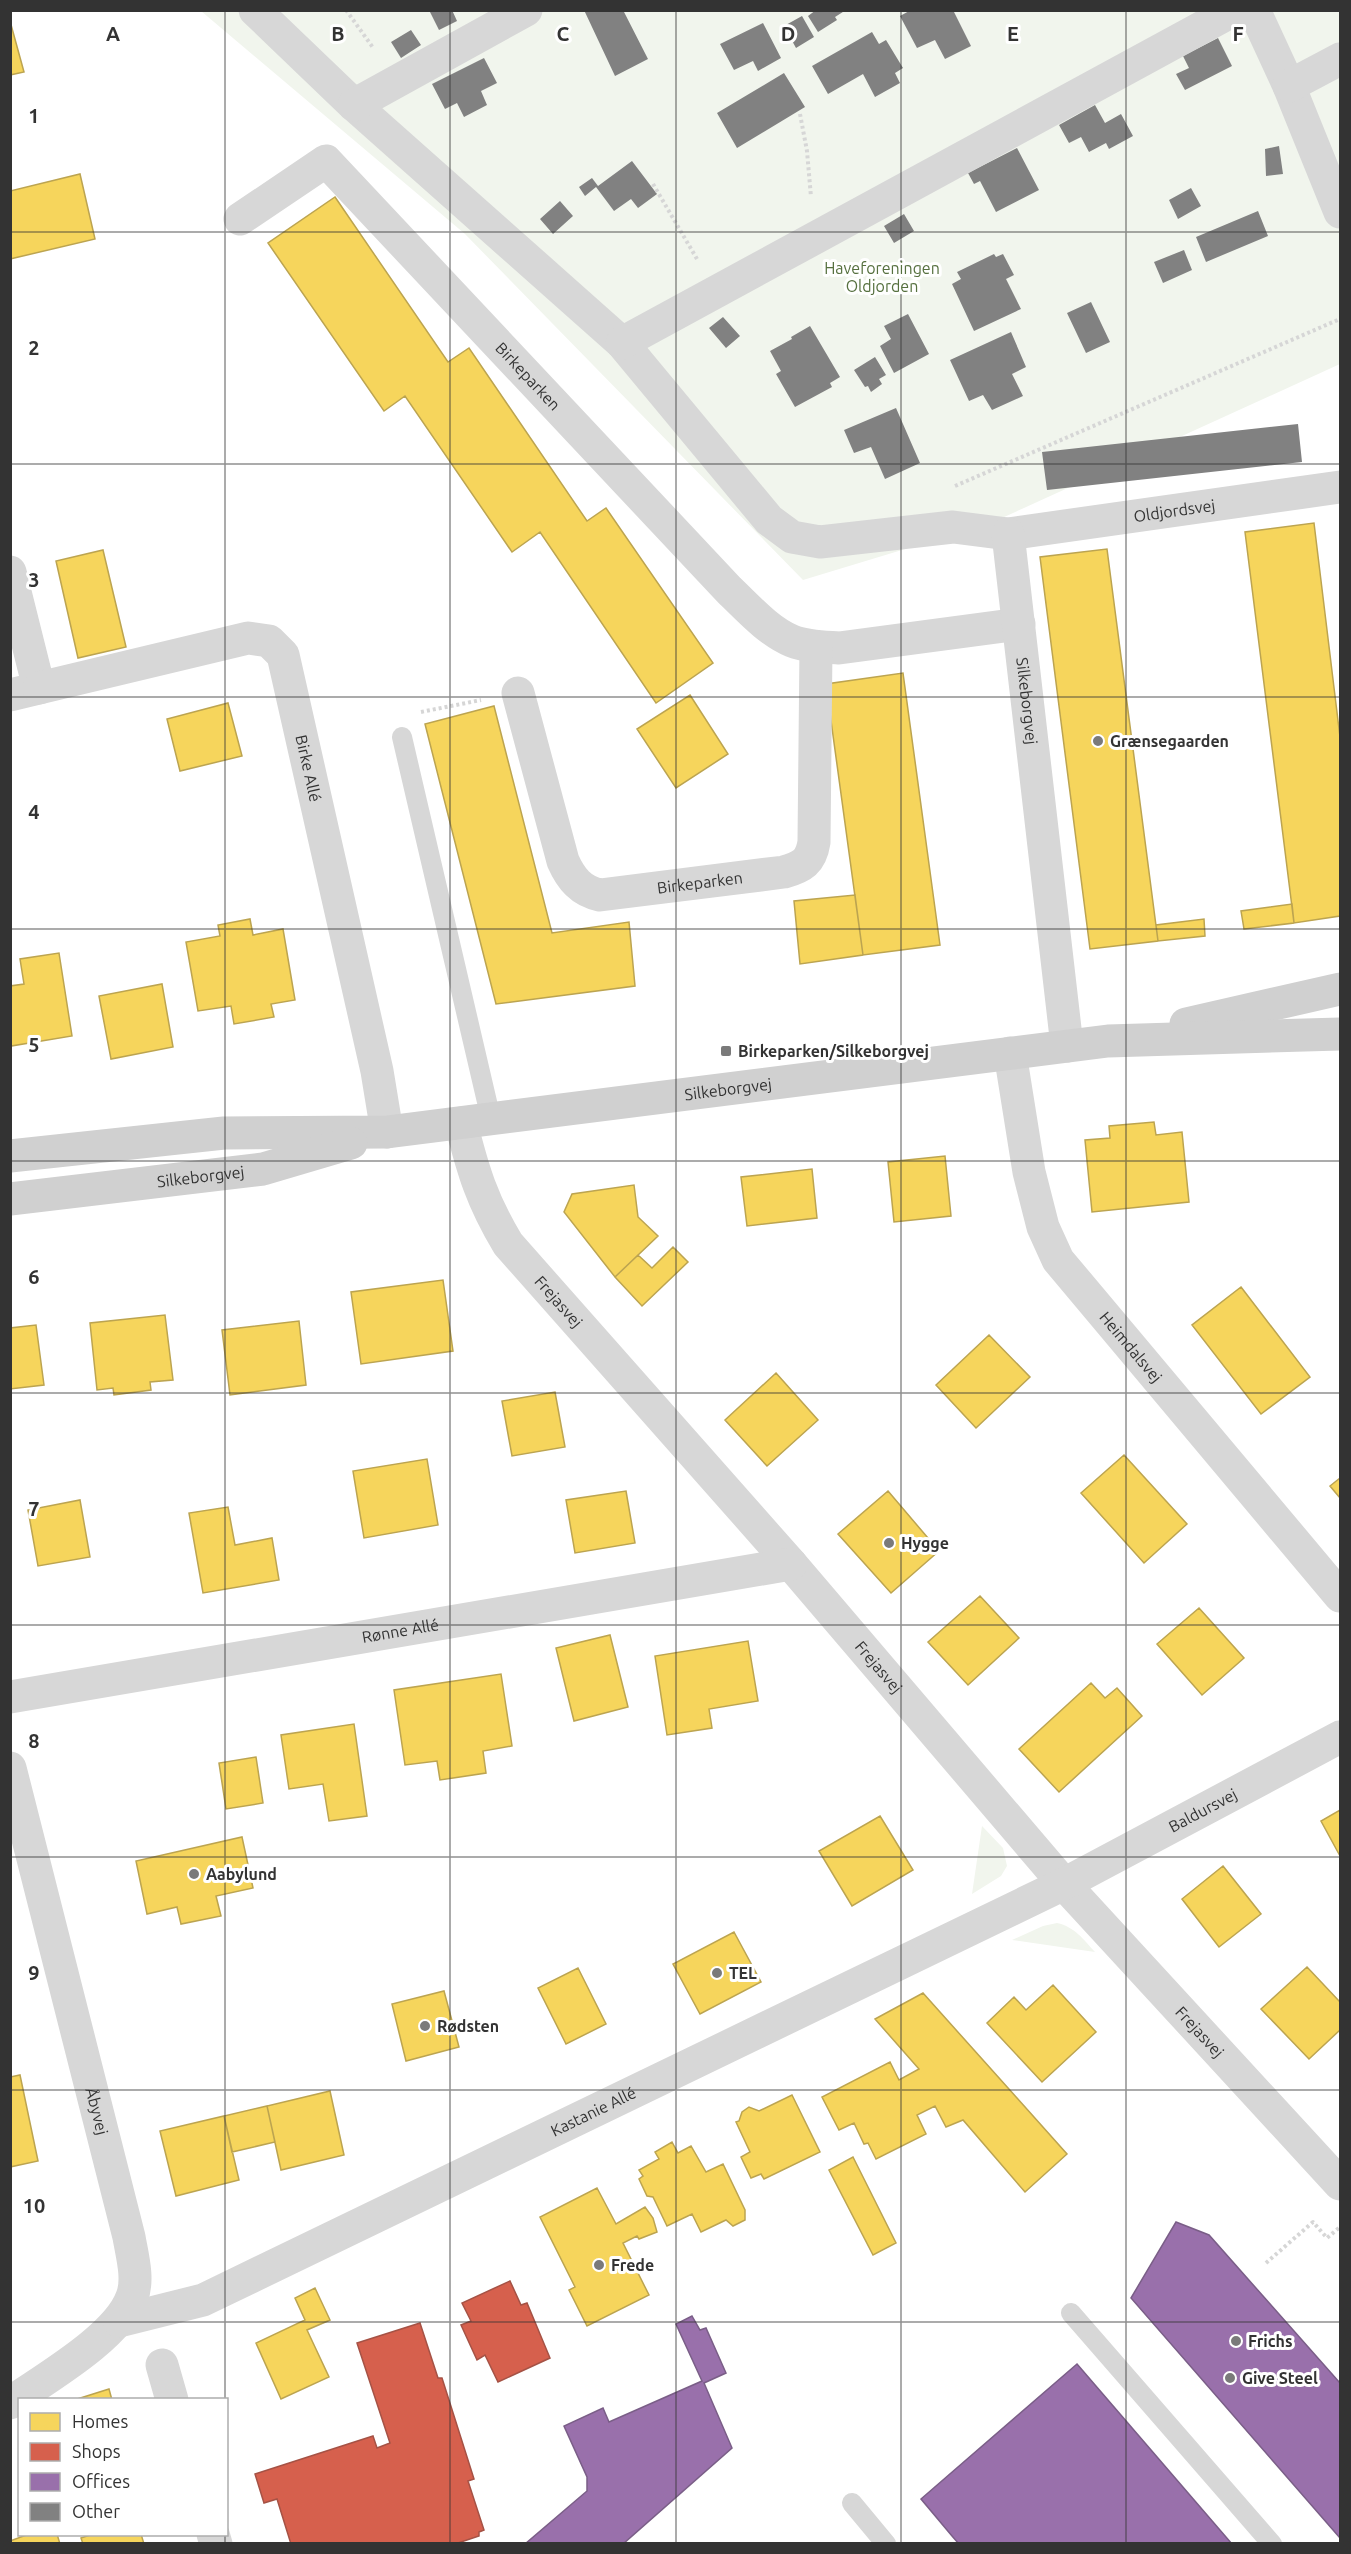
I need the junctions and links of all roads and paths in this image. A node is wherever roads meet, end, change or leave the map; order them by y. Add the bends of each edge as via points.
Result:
1 (255, 10) edge
2 (346, 10) edge
3 (526, 10) edge
4 (1234, 10) edge
5 (1254, 10) edge
6 (1341, 59) edge
7 (397, 81) junction
8 (1289, 86) junction
9 (354, 105) junction
10 (800, 114) dead end
11 (653, 184) dead end
12 (1341, 212) edge
13 (240, 219) dead end
14 (801, 246) junction
15 (716, 292) junction
16 (1341, 319) edge
17 (622, 343) junction
18 (1341, 487) edge
19 (952, 488) dead end
20 (1008, 534) junction
21 (10, 572) edge
22 (1019, 624) junction
23 (816, 647) junction
24 (25, 692) edge
25 (518, 693) dead end
26 (402, 737) dead end
27 (1341, 989) edge
28 (1341, 1034) edge
29 (1108, 1041) junction
30 (1067, 1046) junction
31 (1010, 1053) junction
32 (476, 1121) junction
33 (387, 1132) junction
34 (10, 1156) edge
35 (10, 1199) edge
36 (790, 1564) junction
37 (1341, 1596) edge
38 (10, 1697) edge
39 (1341, 1737) edge
40 (10, 1767) edge
41 (1064, 1884) junction
42 (1341, 2184) edge
43 (1341, 2227) edge
44 (1266, 2263) dead end
45 (1071, 2313) dead end
46 (119, 2321) junction
47 (162, 2366) dead end
48 (171, 2398) edge
49 (10, 2403) edge
50 (852, 2504) dead end
51 (886, 2544) edge
52 (1272, 2544) edge

1 - 9 street, Oldjordsvej
2 - 7 path
3 - 7 street
4 - 14 street
5 - 8 street
6 - 8 street
7 - 9 street
8 - 12 street
9 - 17 street, Oldjordsvej
10 - 14 path via 812,216 790,228
11 - 15 path
13 - 23 street, Birkeparken via 326,161 729,590 775,631 792,641
14 - 15 street
15 - 17 street
16 - 19 path
17 - 20 street, Oldjordsvej via 769,520 792,537 820,542 952,527
18 - 20 street, Oldjordsvej
20 - 22 street, Silkeborgvej
21 - 24 street
22 - 23 street, Birkeparken via 839,648
22 - 30 street, Silkeborgvej
23 - 25 street, Birkeparken via 814,842 806,863 784,872 600,895 584,889 570,876 563,861
24 - 33 street, Birke Allé via 248,638 269,641 283,655 377,1071
26 - 32 lane
27 - 29 street, Silkeborgvej
28 - 29 street, Silkeborgvej
29 - 30 street, Silkeborgvej
30 - 31 street, Silkeborgvej
31 - 32 street, Silkeborgvej
31 - 37 street, Heimdalsvej via 1029,1172 1043,1227 1058,1260
32 - 33 street, Silkeborgvej
32 - 36 street, Frejasvej via 475,1177 489,1213 508,1244
33 - 34 street, Silkeborgvej via 224,1133
33 - 35 street, Silkeborgvej via 264,1169
36 - 38 street, Rønne Allé
36 - 41 street, Frejasvej
39 - 41 street, Baldursvej
40 - 46 street, Åbyvej via 129,2237 135,2272 133,2296
41 - 42 street, Frejasvej
41 - 46 street, Kastanie Allé via 203,2300
43 - 44 path via 1327,2238 1313,2223
45 - 52 lane
46 - 49 street, Åbyvej
47 - 48 street
50 - 51 lane

